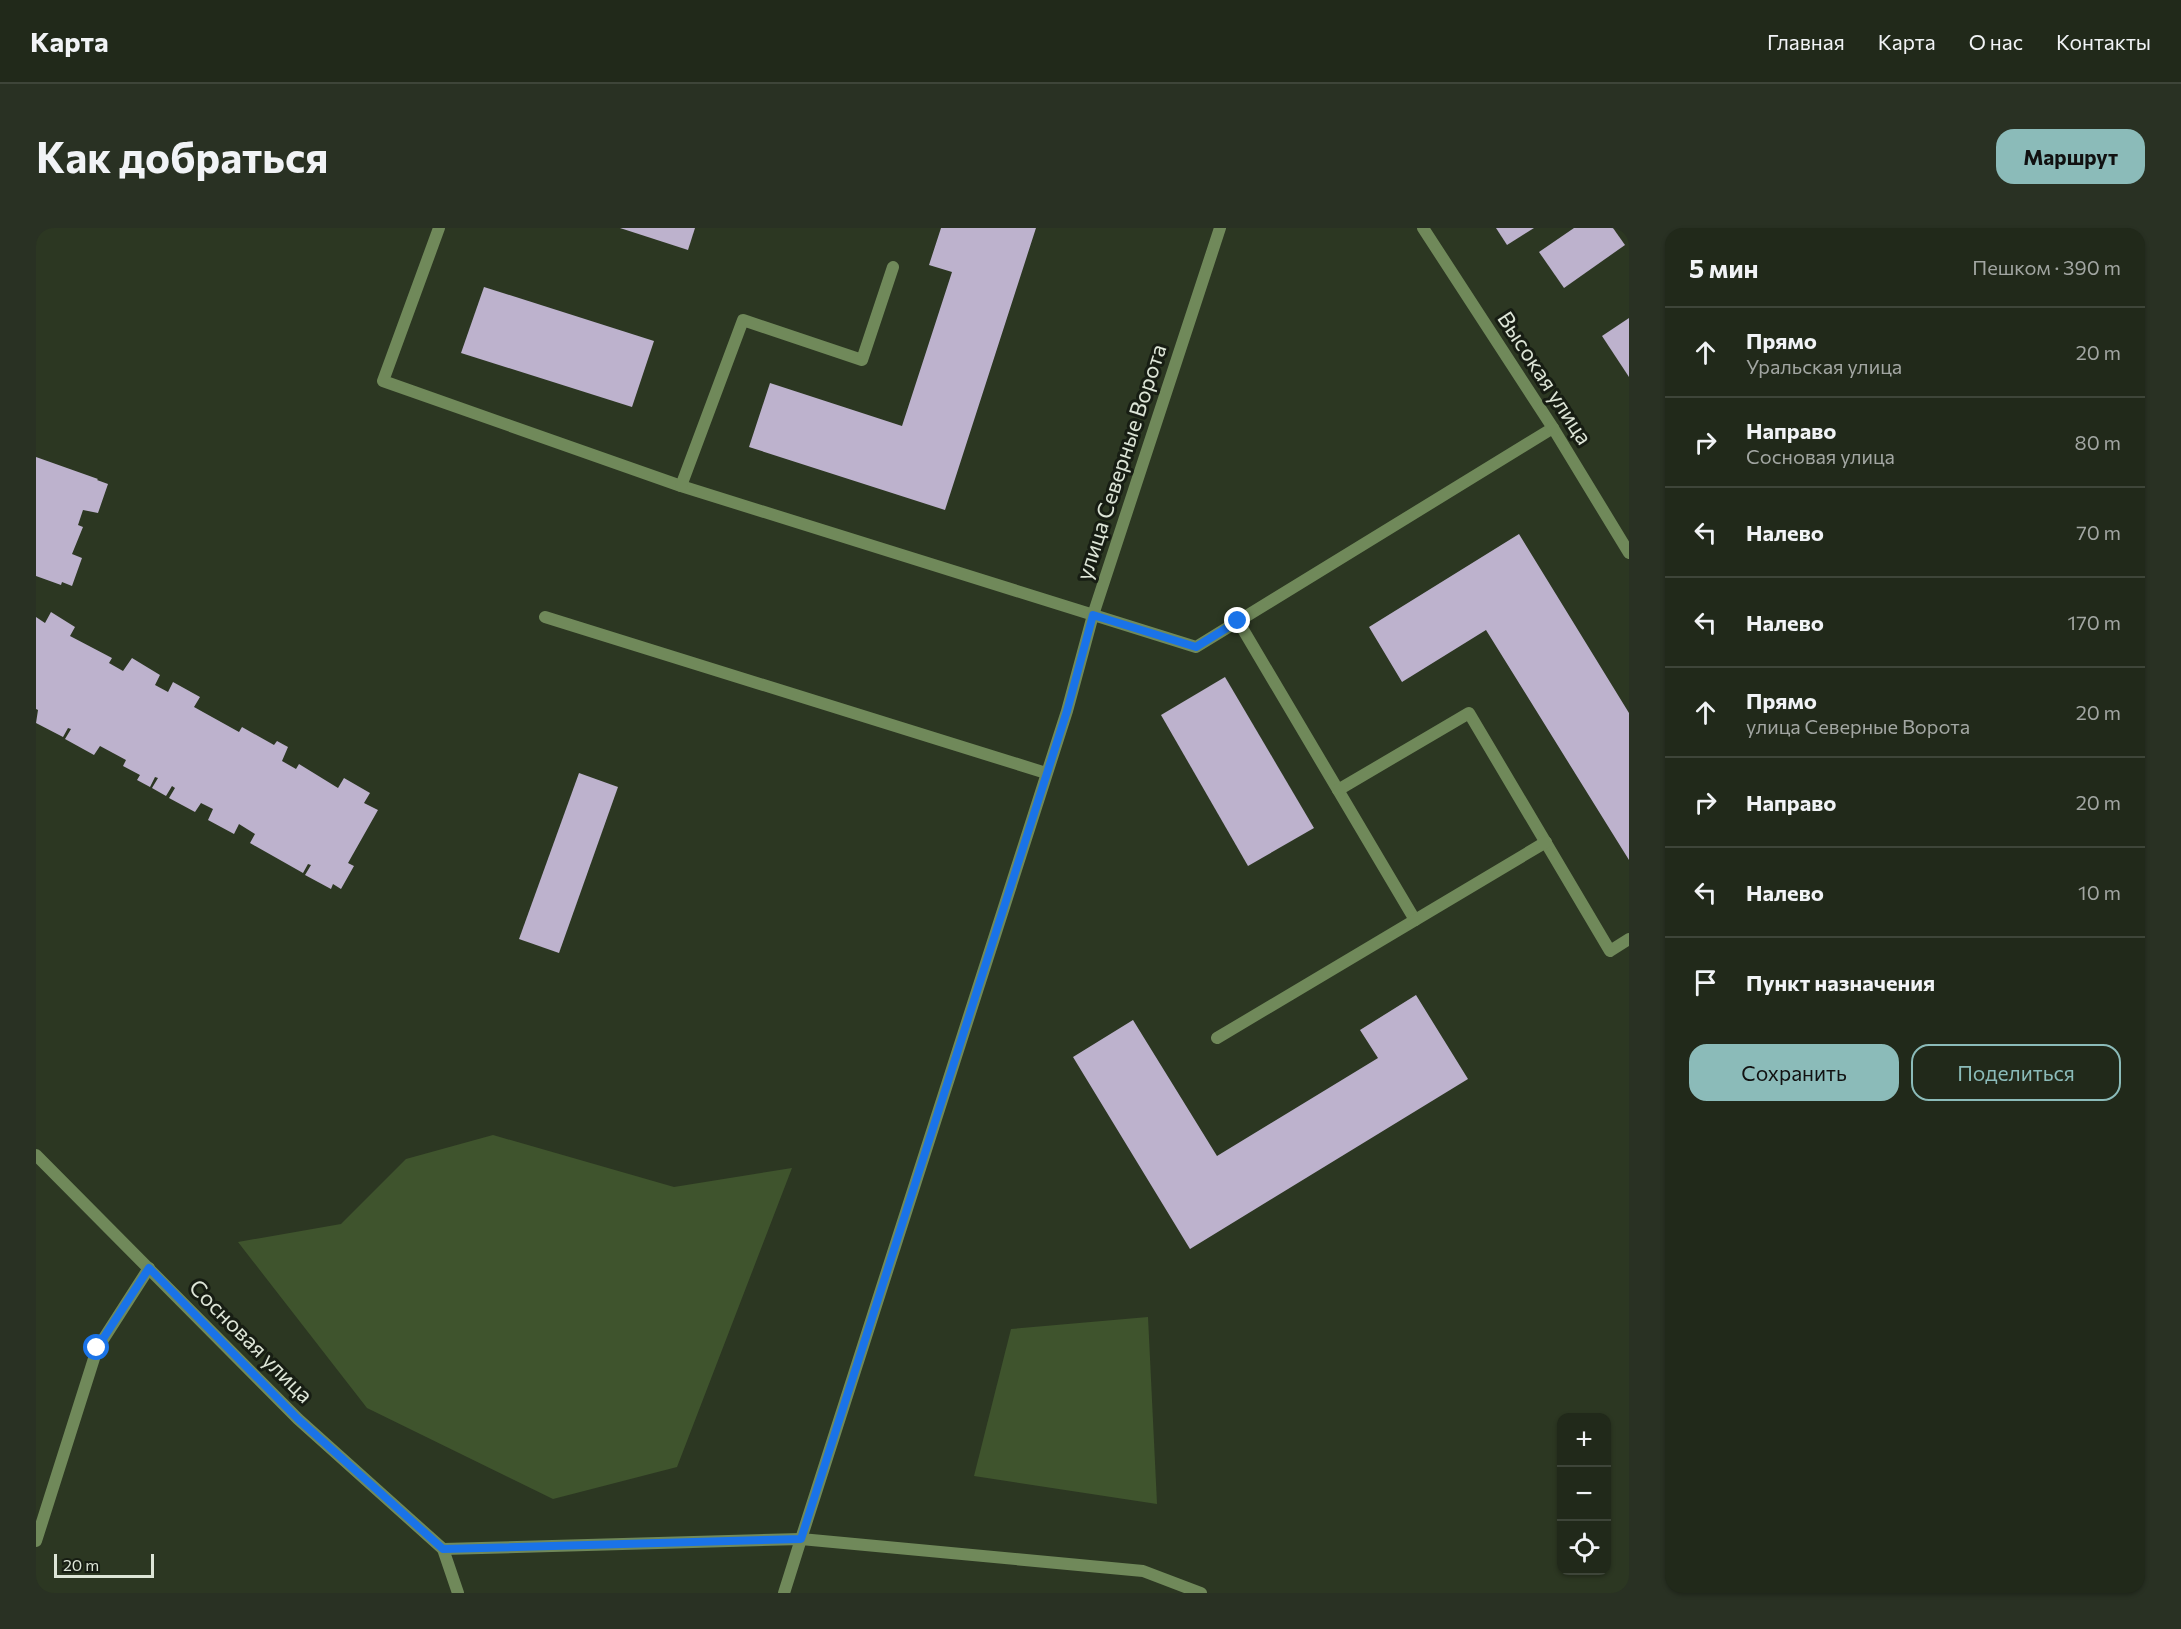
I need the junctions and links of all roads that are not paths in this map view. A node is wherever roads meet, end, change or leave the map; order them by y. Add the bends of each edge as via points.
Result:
1 (439, 228) edge
2 (1220, 228) edge
3 (1423, 228) edge
4 (892, 267) dead end
5 (1553, 428) junction
6 (681, 486) junction
7 (1629, 553) edge
8 (1093, 615) junction
9 (545, 617) dead end
10 (1238, 621) junction
11 (1046, 773) junction
12 (1338, 790) junction
13 (1546, 842) junction
14 (1415, 920) junction
15 (1629, 939) edge
16 (1217, 1038) dead end
17 (36, 1155) edge
18 (149, 1268) junction
19 (801, 1539) junction
20 (36, 1541) edge
21 (443, 1549) junction
22 (458, 1593) edge
23 (784, 1593) edge
24 (1201, 1593) edge

1 - 6 street via 383,381
2 - 8 street, улица Северные Ворота
3 - 5 street, Высокая улица
4 - 6 street via 862,360 743,320
5 - 7 street, Высокая улица
5 - 10 street
6 - 8 street
8 - 10 street via 1196,647
8 - 11 street, улица Северные Ворота
9 - 11 street
10 - 12 street
11 - 19 street, улица Северные Ворота
12 - 13 street via 1469,713
12 - 14 street
13 - 14 street
13 - 15 street via 1610,951
14 - 16 street
17 - 18 street, Сосновая улица
18 - 20 street via 97,1348
18 - 21 street, Сосновая улица via 298,1419
19 - 21 street
19 - 23 street, улица Северные Ворота
19 - 24 street via 1143,1571
21 - 22 street

